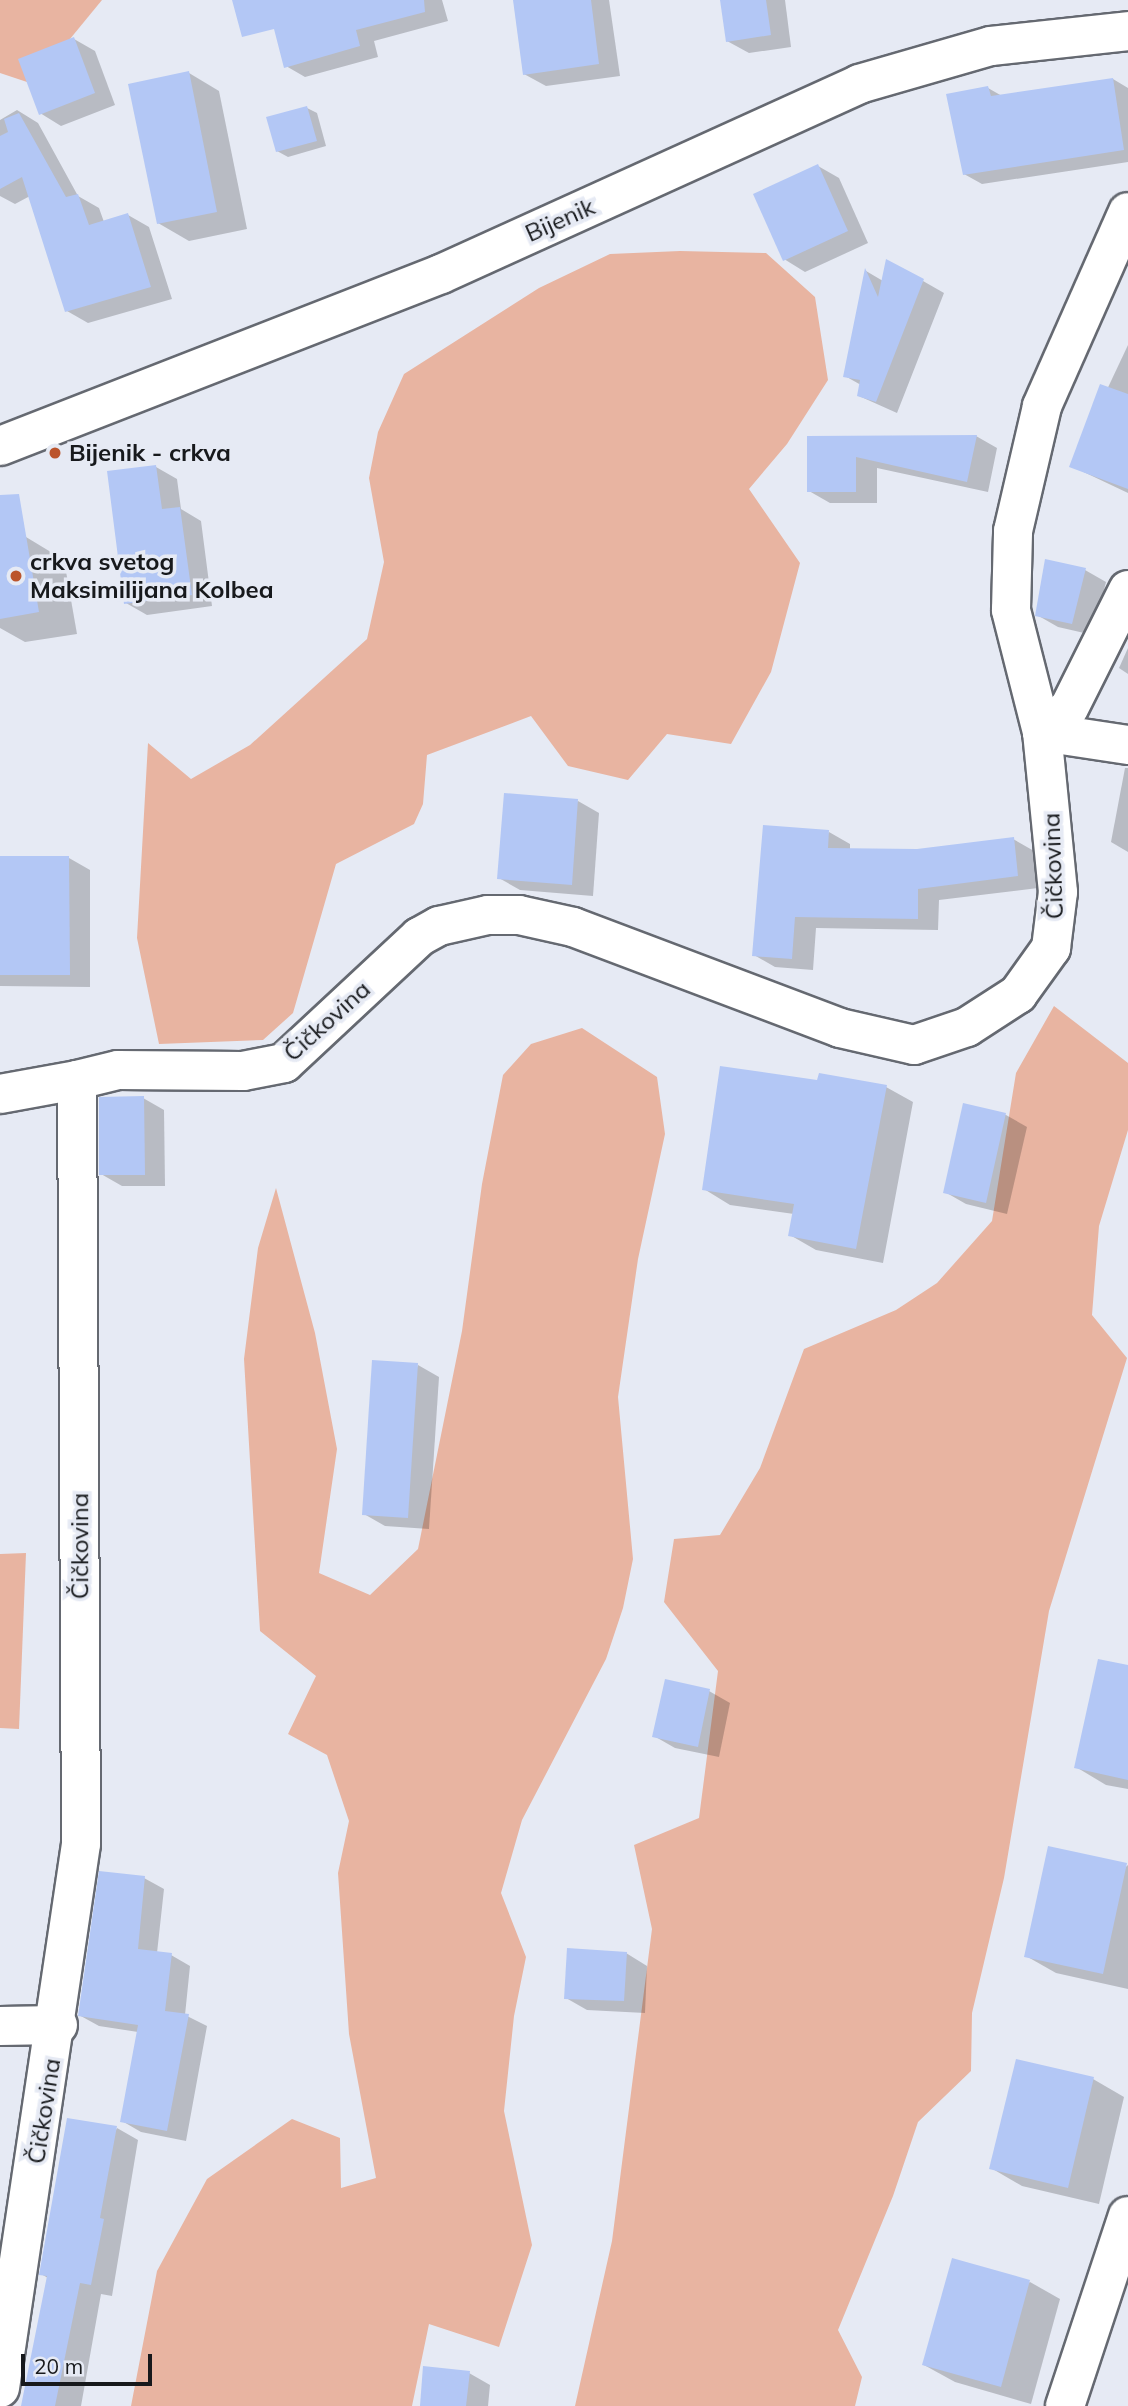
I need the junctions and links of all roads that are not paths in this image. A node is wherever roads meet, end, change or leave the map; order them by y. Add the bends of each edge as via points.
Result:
1 (1128, 31) edge
2 (1128, 212) edge
3 (0, 446) edge
4 (1128, 590) edge
5 (1042, 732) junction
6 (1128, 745) edge
7 (77, 1080) junction
8 (0, 1094) edge
9 (58, 2025) junction
10 (0, 2026) edge
11 (1128, 2216) edge
12 (0, 2388) edge
13 (1065, 2406) edge

1 - 3 street, Bijenik via 991,46 859,84 441,274
2 - 5 street, Čičkovina via 1056,368 1020,488 1013,531 1011,611
4 - 5 street via 1069,708
5 - 6 street
5 - 7 street, Čičkovina via 1058,892 1051,948 1018,993 957,1031 914,1045 880,1040 573,928 519,915 488,915 439,926 419,937 284,1063 243,1071 118,1070
7 - 8 street
7 - 9 street, Čičkovina via 81,1844
9 - 10 street
9 - 12 street, Čičkovina
11 - 13 street

